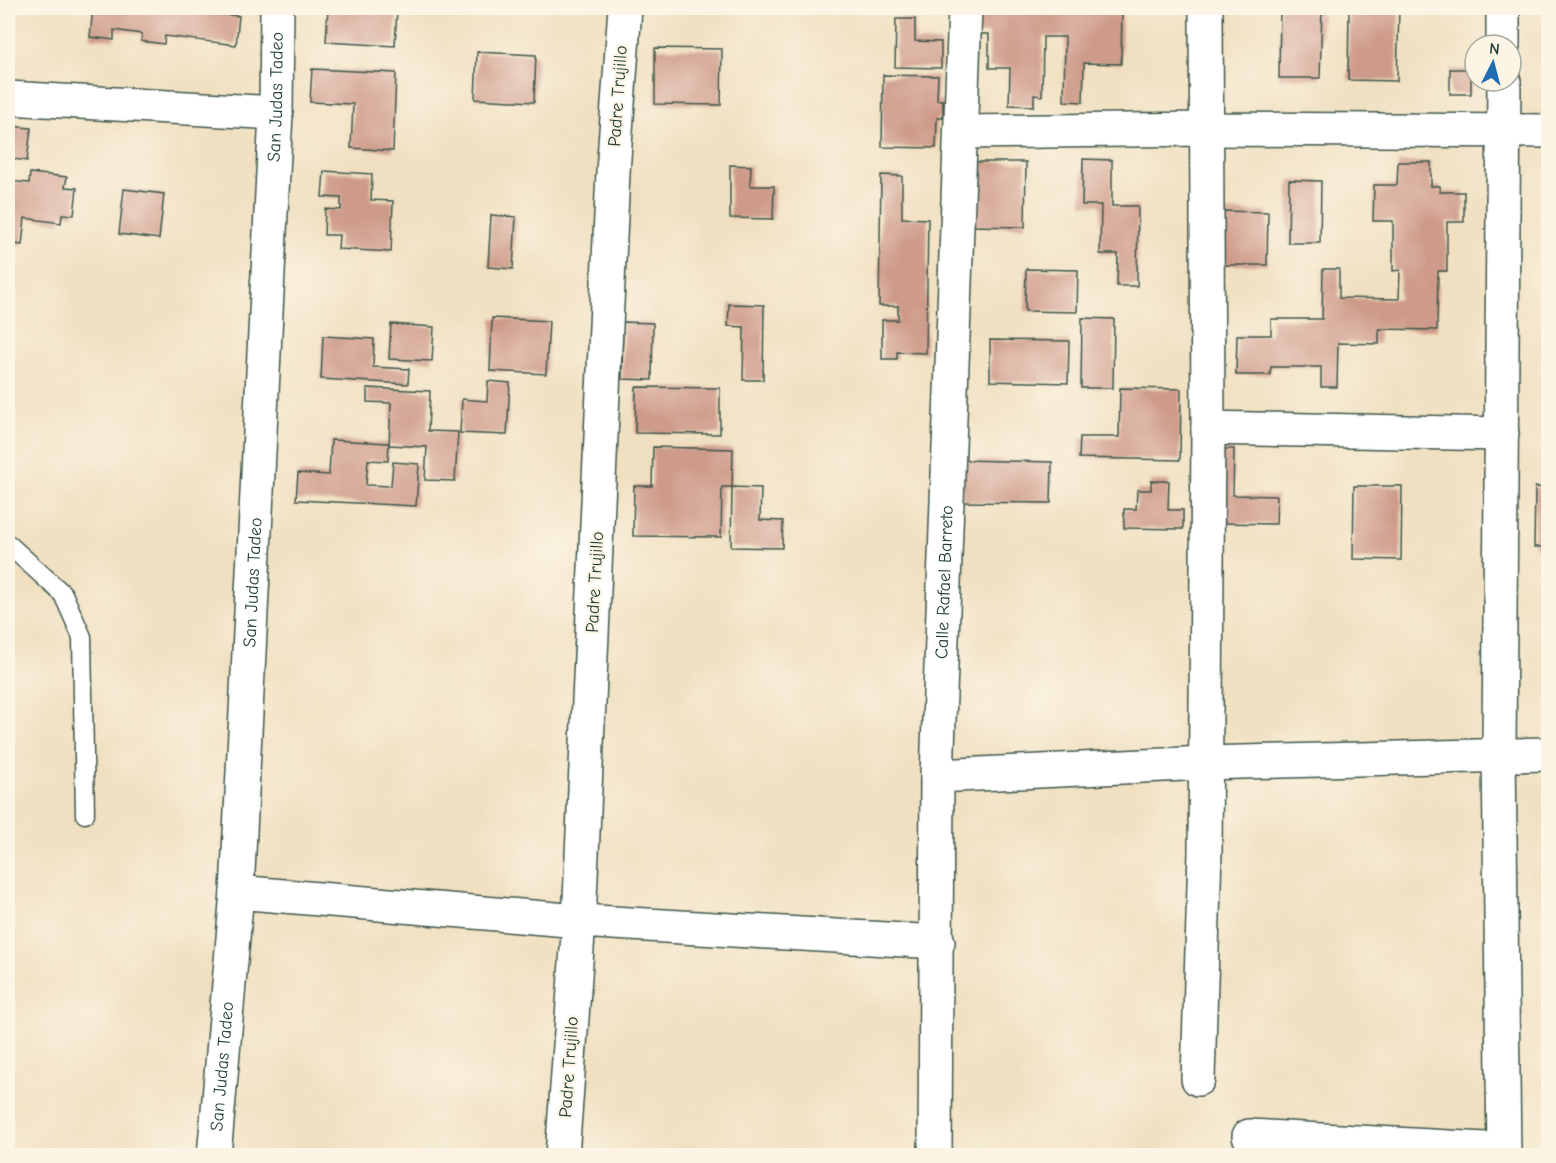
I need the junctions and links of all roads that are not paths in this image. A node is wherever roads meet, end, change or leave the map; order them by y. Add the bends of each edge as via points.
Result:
1 (277, 8) edge
2 (625, 8) edge
3 (965, 8) edge
4 (1206, 8) edge
5 (1503, 8) edge
6 (1503, 33) edge
7 (1504, 93) edge
8 (8, 98) edge
9 (276, 113) junction
10 (1206, 129) junction
11 (1504, 131) junction
12 (1548, 131) edge
13 (961, 132) junction
14 (1208, 428) junction
15 (1502, 434) junction
16 (8, 544) edge
17 (1499, 754) junction
18 (1548, 754) edge
19 (1205, 763) junction
20 (937, 776) junction
21 (86, 814) dead end
22 (237, 892) junction
23 (579, 921) junction
24 (938, 942) junction
25 (1198, 1079) dead end
26 (1249, 1136) dead end
27 (1504, 1153) edge
28 (214, 1155) edge
29 (562, 1155) edge
30 (935, 1155) edge

1 - 9 street, San Judas Tadeo
2 - 23 street, Padre Trujillo via 612,184
3 - 13 street, Calle Rafael Barreto
4 - 10 street
5 - 6 street
7 - 11 street
8 - 9 street
9 - 22 street, San Judas Tadeo
10 - 11 street
10 - 13 street
10 - 14 street
11 - 12 street
11 - 15 street
13 - 20 street, Calle Rafael Barreto
14 - 15 street
14 - 19 street
15 - 17 street
16 - 21 lane via 63,594 82,637
17 - 18 street
17 - 19 street
17 - 27 street
19 - 20 street
19 - 25 street
20 - 24 street, Calle Rafael Barreto
22 - 23 street
22 - 28 street, San Judas Tadeo
23 - 24 street
23 - 29 street, Padre Trujillo
24 - 30 street, Calle Rafael Barreto
26 - 27 street

